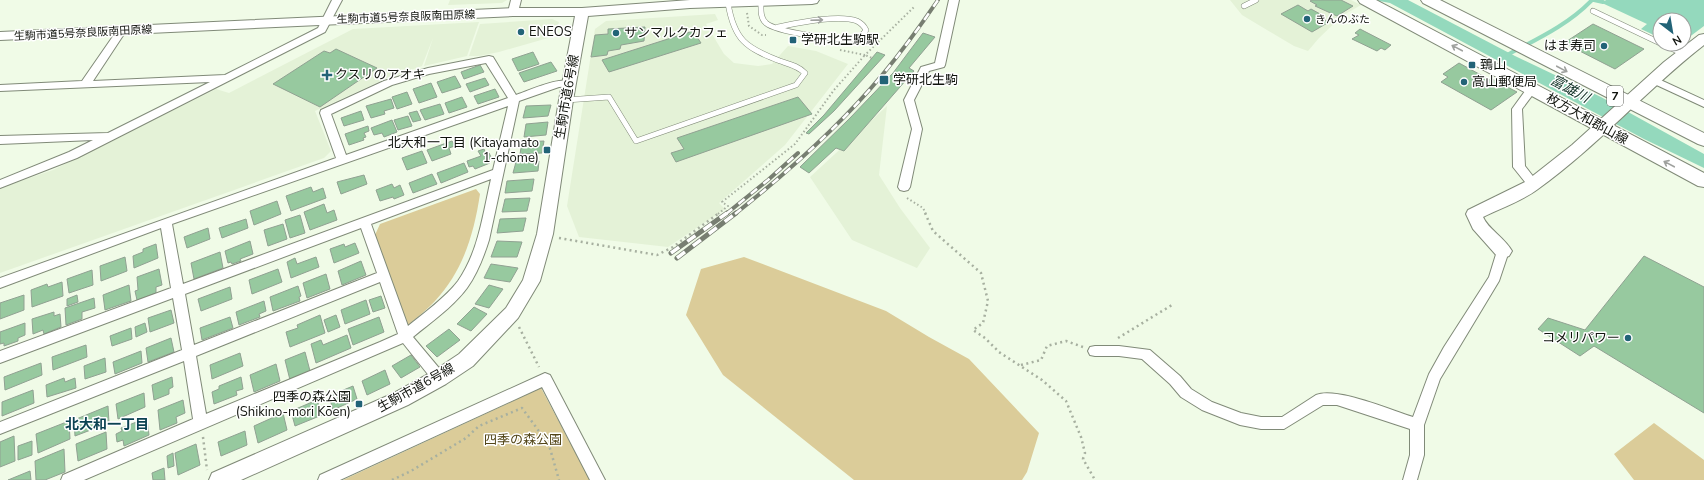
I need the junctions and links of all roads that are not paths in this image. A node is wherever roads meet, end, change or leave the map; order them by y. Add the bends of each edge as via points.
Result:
1 (337, 0) edge
2 (812, 0) edge
3 (954, 0) edge
4 (1256, 0) edge
5 (1365, 0) edge
6 (1428, 0) edge
7 (690, 2) edge
8 (761, 2) junction
9 (728, 3) junction
10 (514, 6) edge
11 (1244, 6) dead end
12 (1593, 11) dead end
13 (582, 12) junction
14 (327, 20) junction
15 (778, 27) junction
16 (121, 31) junction
17 (0, 36) edge
18 (1704, 38) edge
19 (1652, 40) edge
20 (1679, 52) edge
21 (1684, 54) junction
22 (230, 78) junction
23 (1654, 80) junction
24 (85, 84) junction
25 (0, 88) edge
26 (1532, 89) junction
27 (568, 92) junction
28 (514, 100) junction
29 (1628, 103) junction
30 (1704, 104) edge
31 (1602, 127) junction
32 (111, 136) junction
33 (0, 140) edge
34 (1704, 140) edge
35 (342, 159) junction
36 (498, 172) junction
37 (1704, 182) edge
38 (0, 184) edge
39 (1532, 184) junction
40 (904, 187) road end
41 (166, 222) junction
42 (365, 222) junction
43 (1503, 251) joint
44 (383, 276) junction
45 (0, 283) edge
46 (178, 291) junction
47 (405, 336) junction
48 (1095, 351) dead end
49 (189, 353) junction
50 (0, 357) edge
51 (439, 378) junction
52 (201, 423) junction
53 (1417, 424) junction
54 (0, 428) edge
55 (220, 477) edge
56 (68, 480) edge
57 (325, 480) edge
58 (598, 480) edge
59 (1410, 480) edge

1 - 14 street
2 - 8 street, 生駒市道5号奈良阪南田原線
3 - 40 street via 940,65 925,69 908,100 917,129
4 - 11 lane
26 -> 5 main road, 枚方大和郡山線
6 -> 29 main road, 7
7 - 9 street, 生駒市道5号奈良阪南田原線
7 - 13 street, 生駒市道5号奈良阪南田原線
8 - 9 street, 生駒市道5号奈良阪南田原線
8 - 15 lane via 764,21
9 - 27 lane via 732,26 740,39 751,49 800,68 805,73 796,85 636,141 608,97
10 - 13 street, 生駒市道5号奈良阪南田原線
10 - 14 street, 生駒市道5号奈良阪南田原線
12 - 19 lane
13 - 27 street, 生駒市道6号線
14 - 16 street, 生駒市道5号奈良阪南田原線
14 - 22 street via 322,30
15 -> 15 lane via 808,21 848,19 858,22 866,30 859,37 847,39 796,33
16 - 17 street, 生駒市道5号奈良阪南田原線
16 - 24 street
18 - 21 street
20 - 21 lane
21 - 23 street
22 - 24 street
22 - 32 street
23 - 29 street
23 - 30 street
24 - 25 street
26 - 31 main road, 枚方大和郡山線
26 - 39 street via 1517,109 1519,167
27 - 28 street via 558,84
27 - 51 street, 生駒市道6号線 via 545,234 531,281 512,313 466,360
28 - 35 street
28 - 35 street via 489,59 428,71 388,83 325,113
28 - 36 street
29 - 31 street
29 - 34 main road, 7
37 -> 31 main road, 枚方大和郡山線
31 - 39 street
32 - 33 street
32 - 38 street
35 - 41 street
36 - 42 street
36 - 47 street via 483,240 467,277 444,303
39 - 43 street via 1474,214 1475,221
41 - 45 street
41 - 46 street
42 - 44 street
42 - 46 street
43 - 53 street via 1495,278 1434,378
44 - 47 street
44 - 49 street
46 - 49 street
46 - 50 street
47 - 51 street
47 - 52 street
48 - 53 street via 1145,354 1186,393 1208,406 1240,419 1261,423 1284,423 1315,403 1328,398
49 - 52 street
49 - 54 street
51 - 55 street, 生駒市道6号線 via 401,399
52 - 56 street
53 - 59 street via 1417,455
57 - 58 street via 545,379

